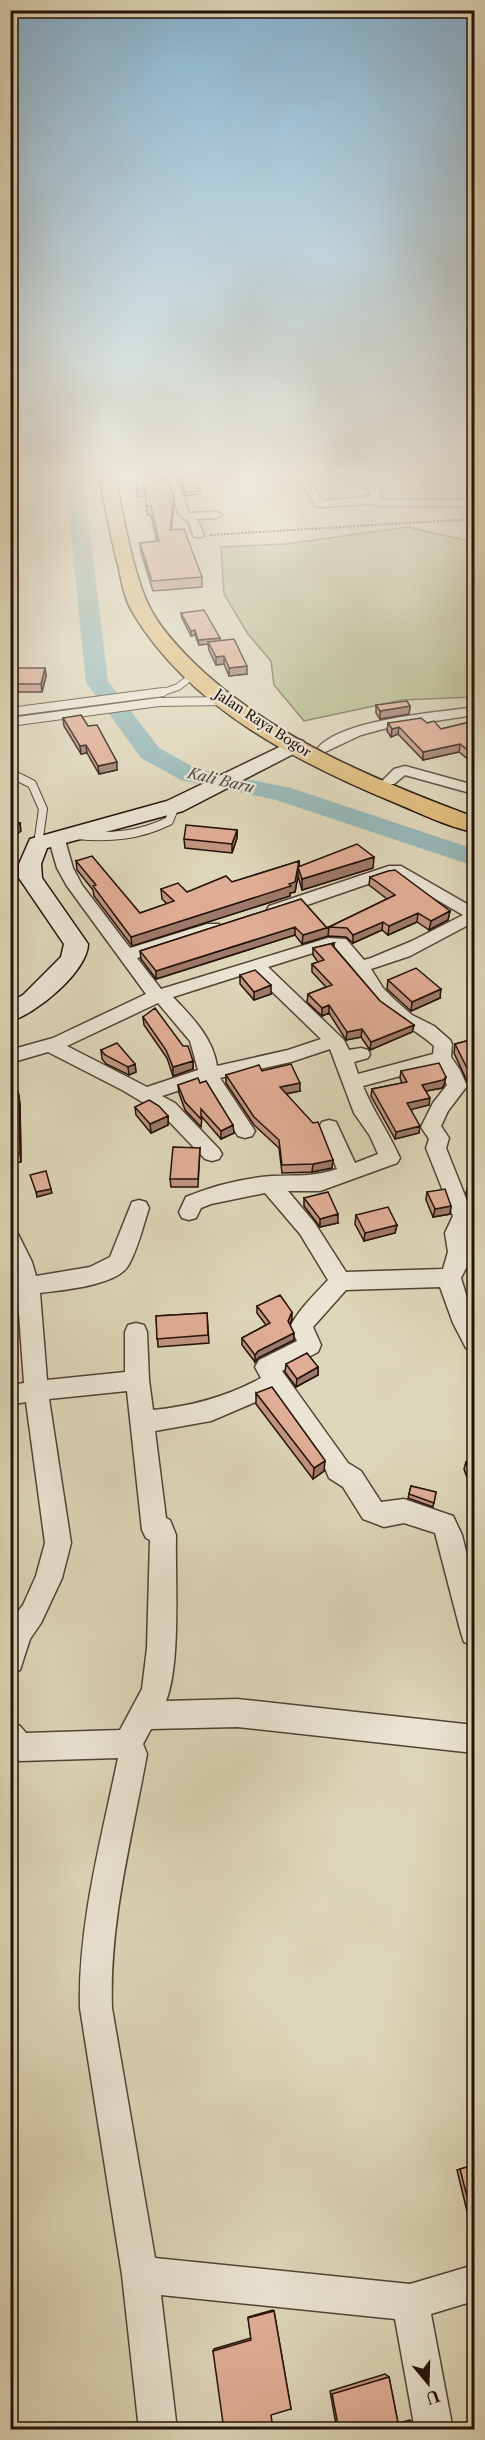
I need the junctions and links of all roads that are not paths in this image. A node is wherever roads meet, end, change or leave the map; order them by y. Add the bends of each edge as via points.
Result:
1 (134, 590) edge
2 (150, 590) edge
3 (195, 675) junction
4 (157, 698) junction
5 (140, 701) junction
6 (225, 701) junction
7 (474, 711) edge
8 (10, 712) edge
9 (10, 722) edge
10 (296, 745) junction
11 (325, 748) junction
12 (10, 773) edge
13 (389, 781) junction
14 (474, 790) edge
15 (474, 813) edge
16 (474, 825) edge
17 (57, 840) junction
18 (260, 914) edge
19 (474, 916) edge
20 (229, 923) edge
21 (128, 955) junction
22 (360, 966) junction
23 (257, 967) junction
24 (159, 996) junction
25 (10, 1013) edge
26 (333, 1041) junction
27 (51, 1046) junction
28 (10, 1057) edge
29 (442, 1058) junction
30 (208, 1074) junction
31 (352, 1082) junction
32 (145, 1094) junction
33 (328, 1127) dead end
34 (245, 1131) dead end
35 (212, 1154) dead end
36 (349, 1173) junction
37 (270, 1185) junction
38 (139, 1208) dead end
39 (189, 1212) dead end
40 (10, 1240) edge
41 (450, 1278) junction
42 (340, 1281) junction
43 (28, 1286) junction
44 (136, 1332) dead end
45 (474, 1341) edge
46 (137, 1380) junction
47 (276, 1382) junction
48 (36, 1390) junction
49 (10, 1395) edge
50 (142, 1422) junction
51 (474, 1633) edge
52 (10, 1660) edge
53 (145, 1715) junction
54 (11, 1737) edge
55 (474, 1739) edge
56 (128, 1744) junction
57 (140, 2275) junction
58 (474, 2283) edge
59 (410, 2302) junction
60 (158, 2430) edge
61 (434, 2430) edge

1 - 3 highway, Jalan Raya Bogor via 155,632
2 - 11 highway, Jalan Raya Bogor via 168,627 240,697
3 - 4 lane
3 - 6 highway, Jalan Raya Bogor
4 - 5 lane
4 - 6 lane
5 - 8 lane
5 - 9 lane
6 - 10 highway, Jalan Raya Bogor
7 - 11 street via 382,725 356,732
10 - 16 highway, Jalan Raya Bogor via 342,772
10 - 17 street via 175,806
11 - 13 highway, Jalan Raya Bogor
12 - 17 lane via 32,784
13 - 14 street via 405,770
13 - 15 highway, Jalan Raya Bogor
17 - 21 street via 64,868 75,886
17 - 25 street via 30,864 31,878 76,944 76,951 32,1001
18 - 19 street via 395,869
19 - 22 street via 390,957
20 - 21 street
21 - 24 street
22 - 23 street via 340,943 334,942
22 - 29 street via 389,1004 443,1044
23 - 24 street
23 - 26 street
24 - 27 street
24 - 30 street via 200,1040 208,1060
26 - 30 street via 291,1056
26 - 31 street via 352,1056
27 - 28 street
27 - 32 street
29 - 31 street
29 - 41 street via 457,1086 431,1127 440,1138 436,1148 463,1216 456,1233 458,1262
30 - 32 street
30 - 34 street
31 - 36 street via 364,1113 390,1158
32 - 35 street via 168,1108
33 - 36 street
36 - 37 street via 310,1185
37 - 39 street via 200,1199
37 - 42 street via 307,1228
38 - 43 street via 115,1268
40 - 43 street
41 - 42 street
41 - 45 street
42 - 47 street via 301,1328 310,1345 267,1367
43 - 48 street
44 - 46 street
46 - 48 street
46 - 50 street
47 - 50 street via 215,1411
47 - 51 street via 338,1470 352,1479 372,1510 384,1515 404,1511 444,1524
48 - 49 street
48 - 52 street via 58,1543 49,1578 18,1633
50 - 53 street via 155,1530 161,1528 163,1535 161,1648 156,1692
53 - 55 street via 237,1713
53 - 56 street
54 - 56 street via 20,1747
56 - 57 street via 133,1761 98,1937 95,1971 96,2008
57 - 59 street
57 - 60 street
58 - 59 street
59 - 61 street

